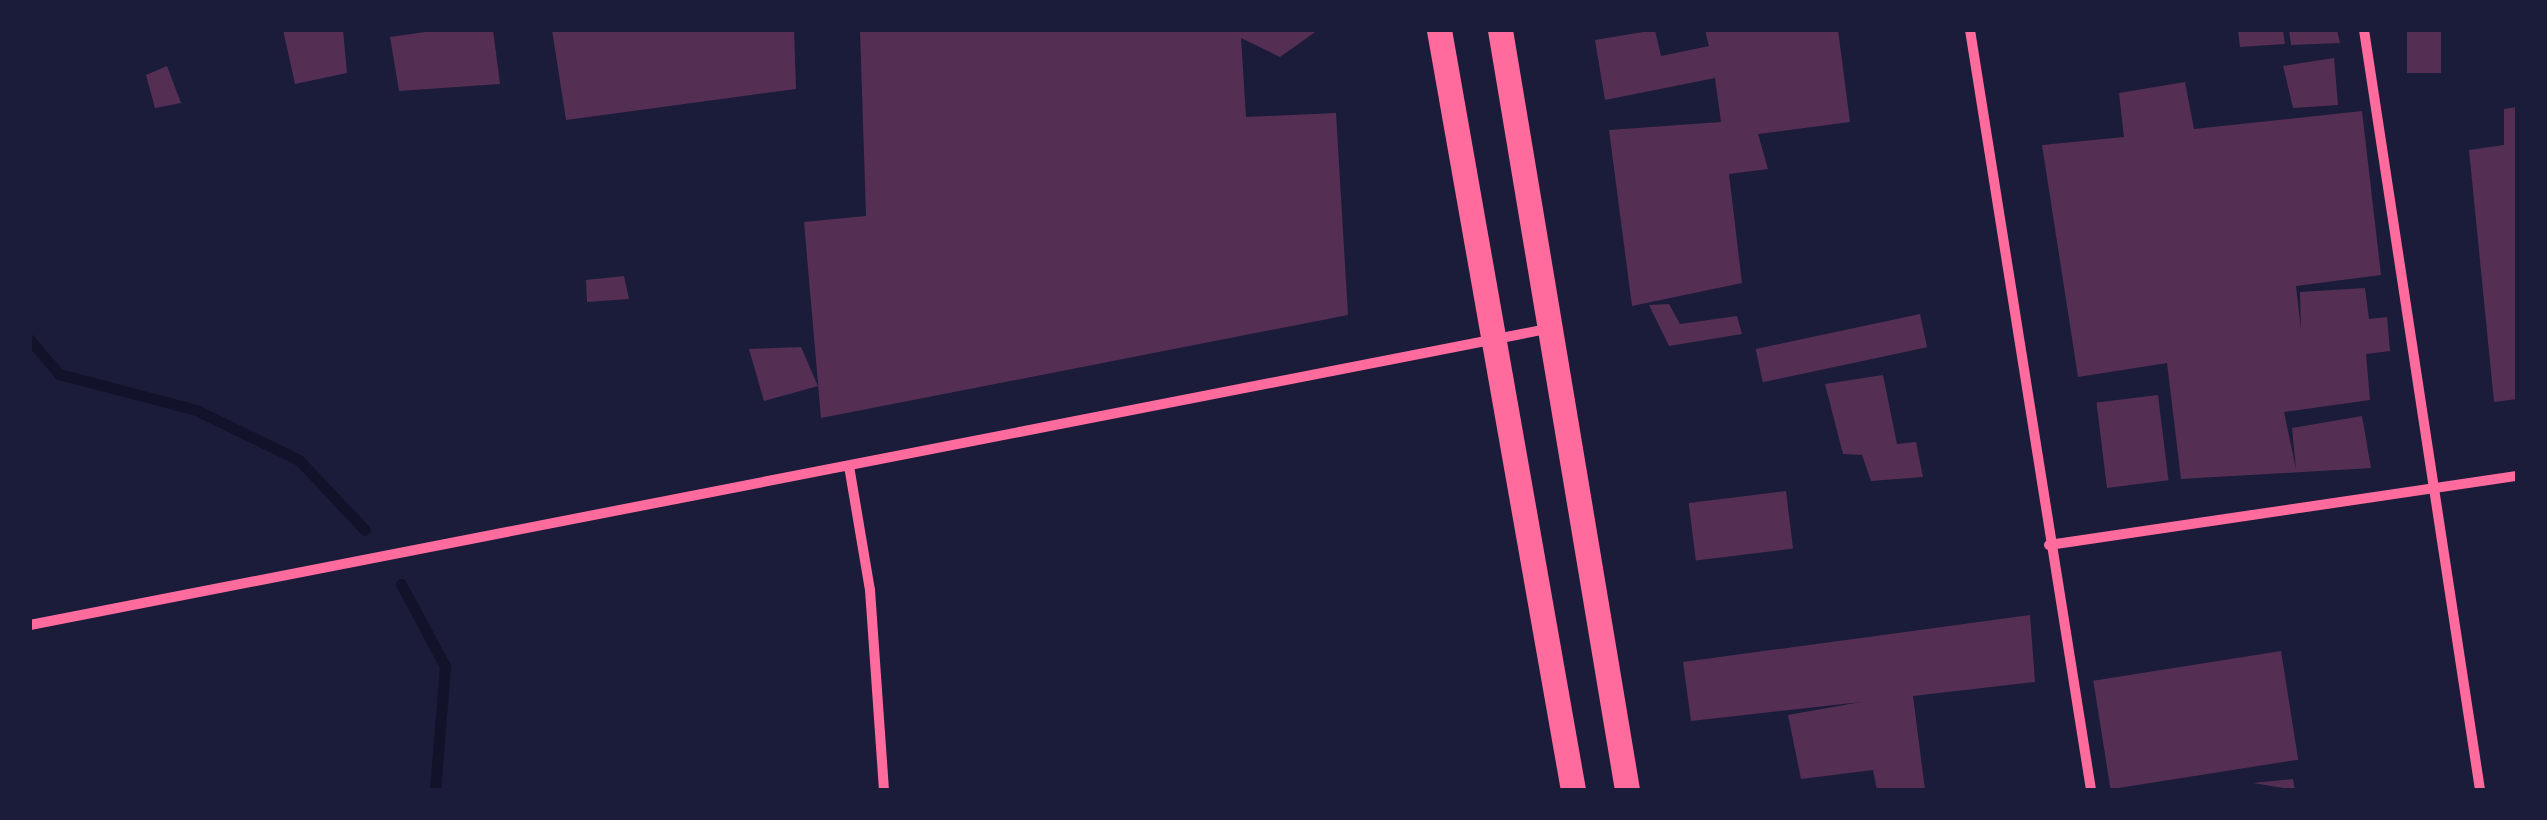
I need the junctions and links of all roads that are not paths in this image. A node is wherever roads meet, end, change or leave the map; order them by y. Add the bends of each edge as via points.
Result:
1 (1440, 30) edge
2 (1500, 30) edge
3 (1970, 30) edge
4 (2364, 30) edge
5 (1548, 328) junction
6 (1493, 338) junction
7 (849, 466) junction
8 (2517, 476) edge
9 (2432, 487) junction
10 (2049, 544) junction
11 (30, 625) edge
12 (884, 790) edge
13 (1573, 790) edge
14 (1627, 790) edge
15 (2091, 790) edge
16 (2480, 790) edge

1 - 6 main road
2 - 5 main road
3 - 10 street
4 - 9 street
5 - 6 street
5 - 14 main road
6 - 7 street
6 - 13 main road
7 - 11 street
7 - 12 street via 870,590
8 - 9 street
9 - 10 street
9 - 16 street
10 - 15 street

